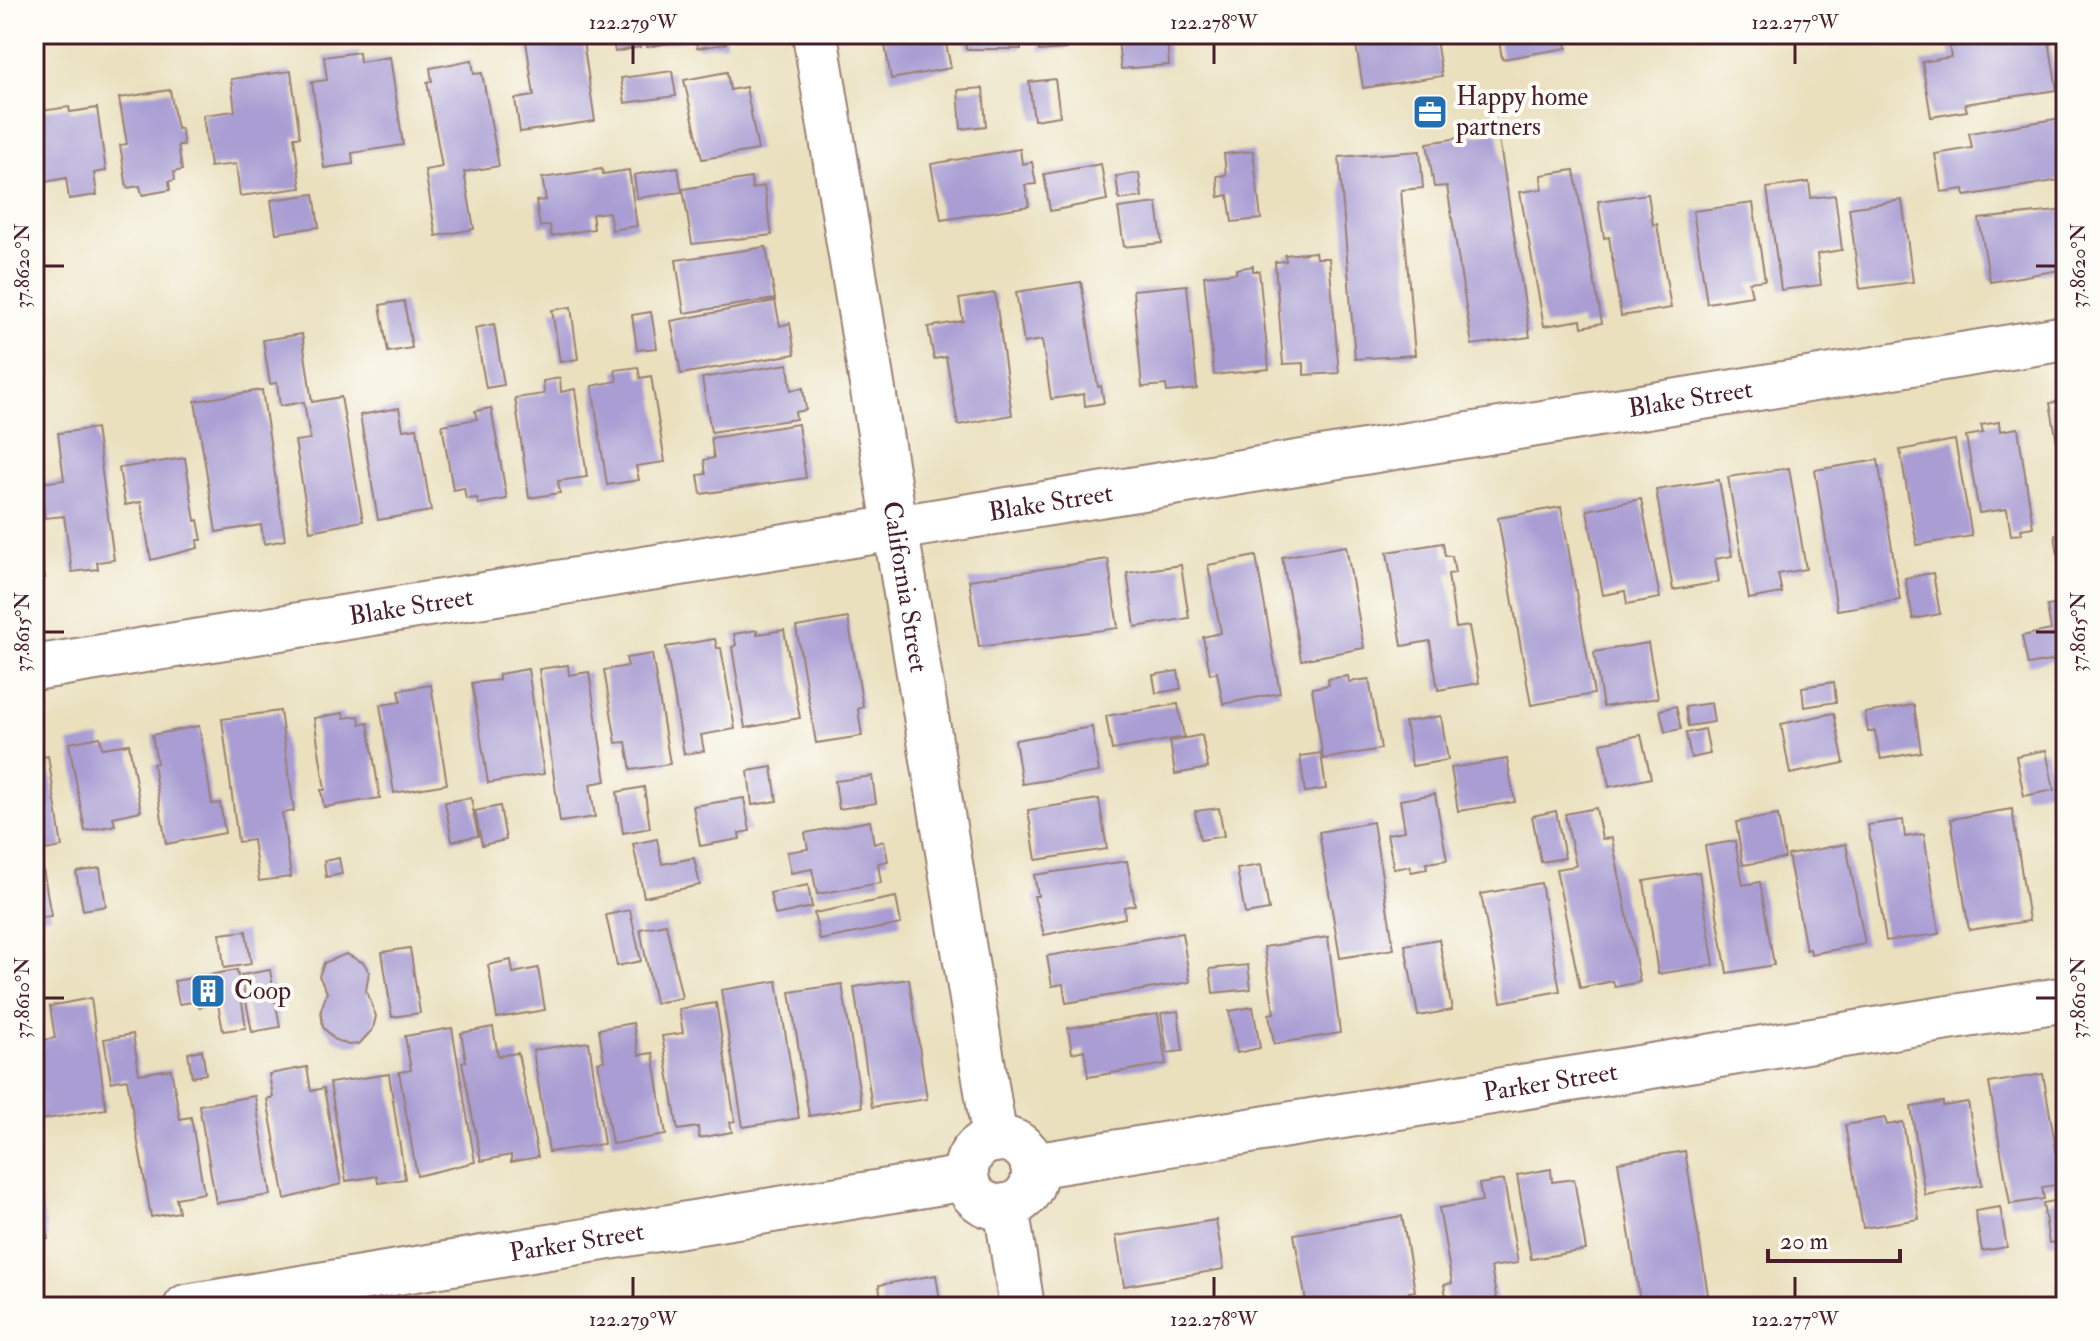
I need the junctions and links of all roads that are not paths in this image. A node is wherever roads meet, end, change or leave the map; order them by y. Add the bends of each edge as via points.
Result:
1 (815, 34) edge
2 (2066, 338) edge
3 (895, 528) junction
4 (34, 668) edge
5 (2066, 999) edge
6 (995, 1140) junction
7 (1033, 1166) junction
8 (966, 1178) junction
9 (1006, 1206) junction
10 (186, 1307) edge
11 (1022, 1307) edge

1 - 3 street, California Street
2 - 3 street, Blake Street
3 - 4 street, Blake Street
3 - 6 street, California Street
5 - 7 street, Parker Street
6 - 7 street via 1019,1146
6 - 8 street via 973,1153
7 - 9 street via 1031,1187
8 - 9 street via 977,1198
8 - 10 street, Parker Street
9 - 11 street

